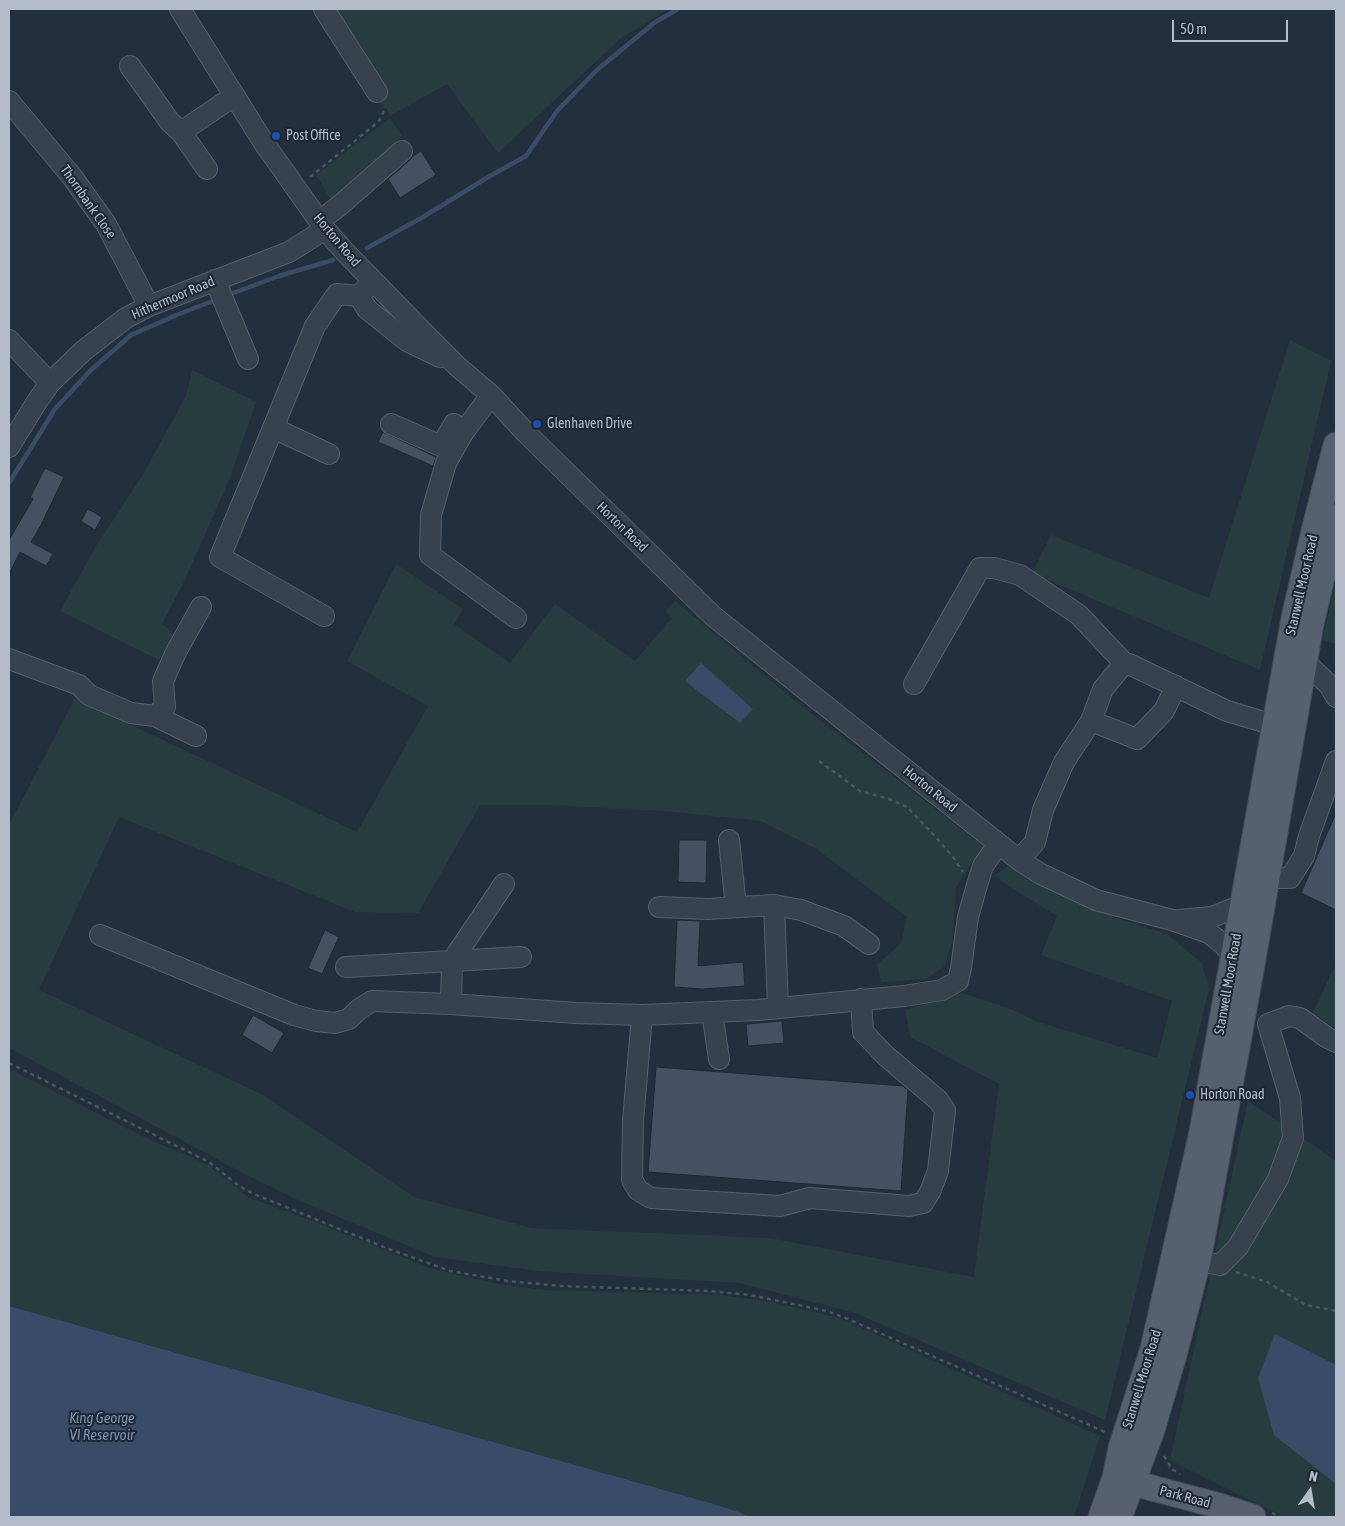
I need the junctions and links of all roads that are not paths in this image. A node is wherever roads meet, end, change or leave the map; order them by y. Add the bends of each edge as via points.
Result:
1 (324, 9) edge
2 (188, 12) edge
3 (130, 66) dead end
4 (377, 92) road end
5 (234, 96) junction
6 (9, 101) edge
7 (181, 132) junction
8 (402, 150) dead end
9 (207, 169) dead end
10 (321, 224) junction
11 (372, 281) junction
12 (218, 291) junction
13 (359, 296) junction
14 (149, 306) junction
15 (9, 340) edge
16 (248, 358) dead end
17 (458, 366) junction
18 (50, 383) junction
19 (486, 390) junction
20 (391, 424) dead end
21 (273, 428) junction
22 (1336, 445) edge
23 (9, 447) edge
24 (328, 454) dead end
25 (1336, 517) edge
26 (201, 607) dead end
27 (324, 616) dead end
28 (516, 618) dead end
29 (9, 659) edge
30 (1304, 661) junction
31 (1126, 664) junction
32 (914, 684) dead end
33 (1176, 686) junction
34 (1336, 698) edge
35 (155, 716) junction
36 (1091, 721) junction
37 (1274, 725) junction
38 (196, 736) dead end
39 (1336, 761) edge
40 (729, 840) dead end
41 (998, 844) junction
42 (1019, 860) junction
43 (1266, 878) junction
44 (504, 884) dead end
45 (774, 905) junction
46 (1242, 905) junction
47 (736, 907) junction
48 (659, 908) dead end
49 (1172, 920) junction
50 (100, 935) dead end
51 (869, 944) dead end
52 (1234, 956) junction
53 (521, 957) dead end
54 (452, 961) junction
55 (346, 968) dead end
56 (861, 999) junction
57 (451, 1004) junction
58 (778, 1007) junction
59 (712, 1012) junction
60 (642, 1014) junction
61 (1336, 1042) edge
62 (719, 1059) dead end
63 (1209, 1263) junction
64 (1124, 1480) junction
65 (1101, 1517) edge
66 (1119, 1517) edge
67 (1254, 1517) edge

1 - 4 street
2 - 5 street, Horton Road
3 - 7 street via 170,122
5 - 7 street
5 - 10 street, Horton Road
6 - 14 street, Thornbank Close via 73,178 106,224
7 - 9 street
8 - 10 street, Hithermoor Road
10 - 11 street, Horton Road
10 - 12 street, Hithermoor Road via 316,235
11 - 13 street
11 - 17 street, Horton Road
12 - 14 street, Hithermoor Road
12 - 16 street
13 - 17 street via 367,309 407,341
13 - 21 street via 337,294 315,326
14 - 18 street, Hithermoor Road via 126,318 83,351
15 - 18 street
17 - 19 street, Horton Road
18 - 23 street, Hithermoor Road
19 - 20 street via 458,418 441,446
19 - 28 street via 446,463 430,515 430,555
19 - 41 street, Horton Road via 713,616
21 - 24 street
21 - 27 street via 220,557
22 - 37 main road, Stanwell Moor Road via 1294,618
25 - 30 main road, Stanwell Moor Road
26 - 35 street via 163,681 165,707
29 - 35 street via 79,685 89,695 131,713
30 - 34 street via 1329,685
30 - 43 main road, Stanwell Moor Road
31 - 32 street via 1079,615 1020,575 980,568
31 - 33 street
31 - 36 street via 1103,690
33 - 36 street via 1164,711 1137,739
33 - 37 street via 1227,711
35 - 38 street
36 - 42 street via 1064,762 1043,810 1034,842
37 - 46 main road, Stanwell Moor Road
39 - 43 street via 1304,856 1290,878
40 - 47 street
41 - 42 street, Horton Road
41 - 56 street via 983,866 977,884 958,981 942,990
42 - 49 street, Horton Road via 1096,900
43 - 63 main road, Stanwell Moor Road via 1246,995
44 - 54 street
45 - 47 street
45 - 51 street via 801,910 844,926
45 - 58 street
46 - 49 street, Horton Road via 1212,917
46 - 52 main road, Stanwell Moor Road
47 - 48 street
49 - 52 street, Horton Road via 1209,934
50 - 57 street via 294,1015 316,1021 335,1023 349,1019 372,1001
52 - 64 main road, Stanwell Moor Road via 1202,1132 1166,1298 1121,1448
53 - 54 street
54 - 55 street
54 - 57 street
56 - 58 street
56 - 60 street via 863,1032 945,1110 938,1170 923,1203 909,1206 810,1198 780,1206 652,1198 638,1190 632,1180 633,1131
57 - 60 street
58 - 59 street
59 - 60 street
59 - 62 street
61 - 63 street via 1300,1018 1289,1016 1268,1024 1290,1098 1293,1138 1278,1179 1238,1247
63 - 64 main road, Stanwell Moor Road via 1174,1355 1154,1423
64 - 65 main road, Stanwell Moor Road
64 - 66 main road, Stanwell Moor Road
64 - 67 main road, Park Road

